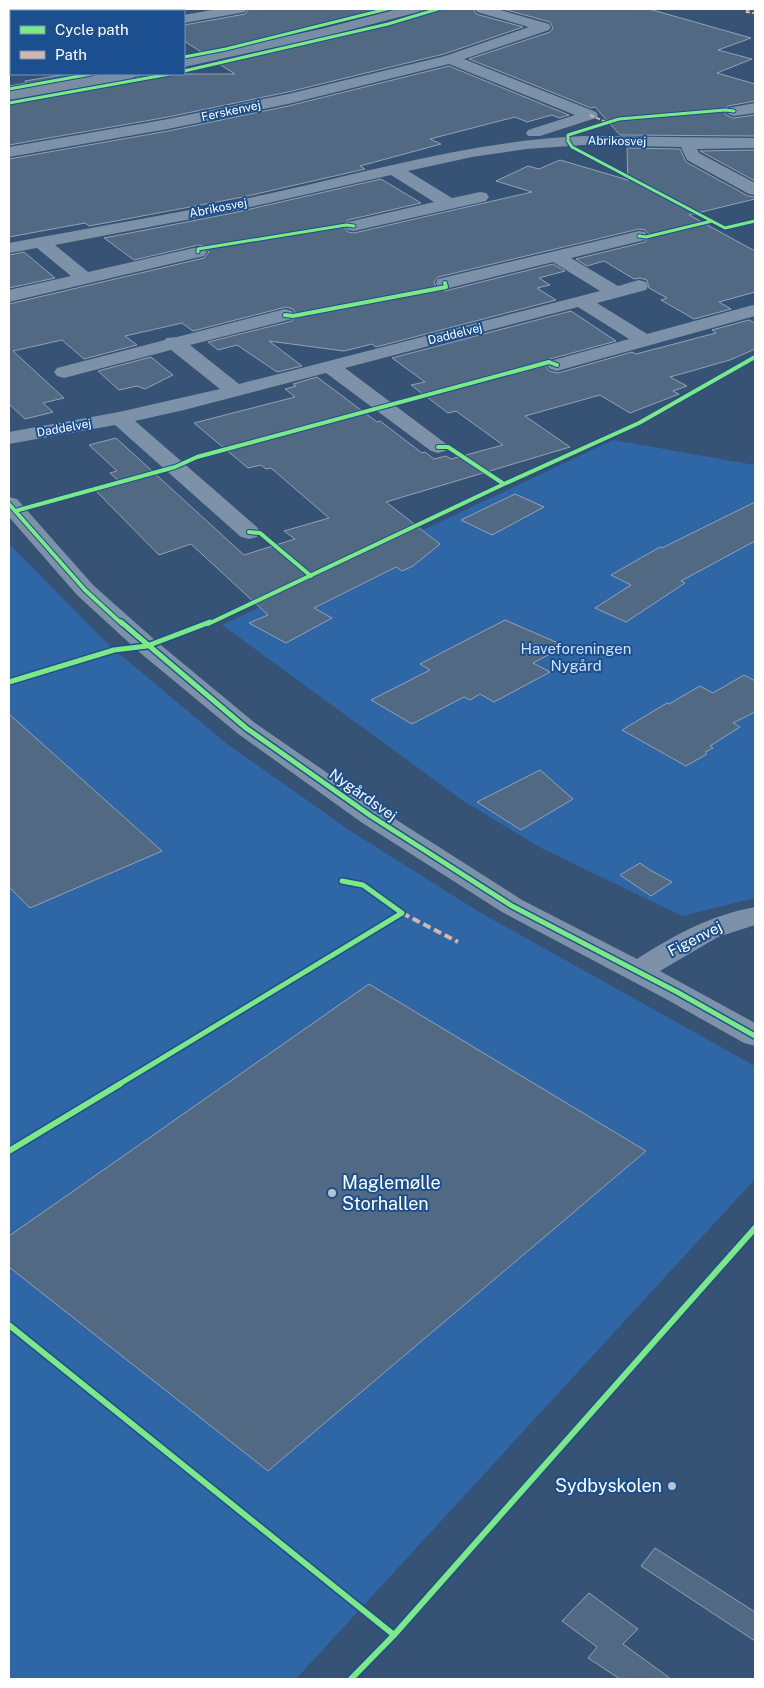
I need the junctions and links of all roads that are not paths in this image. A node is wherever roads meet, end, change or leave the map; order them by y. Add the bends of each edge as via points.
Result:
1 (240, 9) edge
2 (414, 9) edge
3 (482, 9) edge
4 (185, 19) edge
5 (450, 59) junction
6 (185, 64) edge
7 (124, 75) edge
8 (9, 96) edge
9 (755, 108) edge
10 (734, 111) dead end
11 (534, 133) dead end
12 (693, 143) junction
13 (755, 143) edge
14 (9, 152) edge
15 (394, 170) junction
16 (755, 190) edge
17 (480, 197) dead end
18 (450, 204) junction
19 (354, 226) dead end
20 (639, 236) dead end
21 (41, 242) junction
22 (9, 248) edge
23 (198, 252) dead end
24 (557, 256) junction
25 (84, 278) junction
26 (445, 283) dead end
27 (639, 286) dead end
28 (615, 292) junction
29 (9, 296) edge
30 (581, 301) junction
31 (753, 311) dead end
32 (285, 315) dead end
33 (645, 341) junction
34 (173, 342) junction
35 (557, 365) dead end
36 (329, 366) junction
37 (64, 372) dead end
38 (234, 390) junction
39 (119, 418) junction
40 (9, 438) edge
41 (438, 447) dead end
42 (9, 504) edge
43 (249, 532) dead end
44 (755, 916) edge
45 (638, 972) junction
46 (755, 1036) edge

1 - 4 street
2 - 6 street
3 - 5 street, Ferskenvej via 544,27
5 - 11 street via 590,115
5 - 14 street, Ferskenvej via 279,101
7 - 8 street
9 - 10 street
12 - 13 street, Abrikosvej
12 - 15 street, Abrikosvej via 596,141 529,144 472,152
12 - 16 street via 688,148 693,156
15 - 18 street
15 - 21 street, Abrikosvej
17 - 18 street
18 - 19 street
20 - 24 street
21 - 22 street, Abrikosvej
21 - 25 street
23 - 25 street
24 - 26 street
24 - 28 street
25 - 29 street
27 - 28 street, Daddelvej
28 - 30 street, Daddelvej
30 - 33 street
30 - 36 street, Daddelvej
31 - 33 street
32 - 34 street
33 - 35 street
34 - 37 street
34 - 38 street
36 - 38 street, Daddelvej
36 - 41 street
38 - 39 street, Daddelvej
39 - 40 street, Daddelvej
39 - 43 street
42 - 45 street, Nygårdsvej via 85,590 246,728 371,816 512,906
44 - 45 street, Figenvej via 736,919 698,934
45 - 46 street, Nygårdsvej

